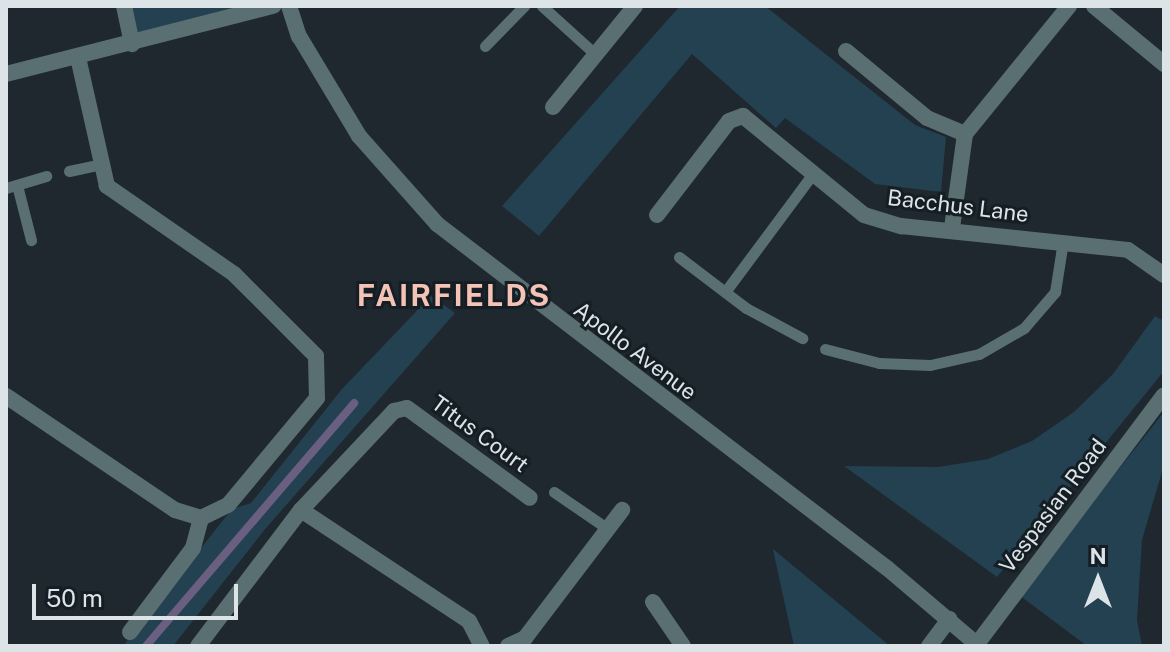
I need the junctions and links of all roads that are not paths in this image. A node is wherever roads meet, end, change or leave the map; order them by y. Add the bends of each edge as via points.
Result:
1 (124, 6) edge
2 (273, 6) edge
3 (289, 6) edge
4 (524, 6) edge
5 (542, 6) edge
6 (635, 6) edge
7 (1069, 6) edge
8 (1094, 6) edge
9 (132, 44) junction
10 (485, 46) dead end
11 (846, 51) dead end
12 (596, 55) junction
13 (78, 57) junction
14 (1164, 64) edge
15 (6, 74) edge
16 (553, 107) dead end
17 (965, 134) junction
18 (101, 164) junction
19 (69, 171) dead end
20 (812, 175) junction
21 (46, 176) dead end
22 (12, 186) edge
23 (657, 215) dead end
24 (952, 228) junction
25 (31, 240) dead end
26 (1063, 241) junction
27 (679, 257) dead end
28 (1164, 275) edge
29 (725, 292) junction
30 (802, 338) dead end
31 (825, 349) dead end
32 (1164, 395) edge
33 (6, 396) edge
34 (554, 492) dead end
35 (530, 498) dead end
36 (301, 510) junction
37 (622, 510) dead end
38 (201, 518) junction
39 (608, 529) junction
40 (653, 602) dead end
41 (949, 619) junction
42 (130, 632) dead end
43 (978, 645) edge
44 (198, 646) edge
45 (482, 646) edge
46 (508, 646) edge
47 (683, 646) edge
48 (929, 646) edge

1 - 9 street
2 - 9 street
3 - 41 street, Apollo Avenue via 299,36 359,136 437,224
4 - 10 lane
5 - 12 lane
6 - 12 street
7 - 17 street
8 - 14 street
9 - 13 street
11 - 17 street via 927,118
12 - 16 street
13 - 15 street
13 - 18 street
17 - 24 street
18 - 19 lane
18 - 38 street via 107,186 234,274 316,356 317,398 228,505
20 - 23 street, Bacchus Lane via 743,116 729,121
20 - 24 street, Bacchus Lane via 864,215 901,226
20 - 29 lane
21 - 22 lane
22 - 25 lane
24 - 26 street, Bacchus Lane
26 - 28 street, Bacchus Lane via 1128,250
26 - 31 lane via 1055,292 1024,328 979,354 930,365 879,363
27 - 29 lane
29 - 30 lane
32 - 43 street, Vespasian Road
33 - 38 street via 175,510
34 - 39 lane
35 - 36 street, Titus Court via 407,408 394,411
36 - 44 street, Titus Court
36 - 45 street via 469,621
37 - 39 street
38 - 42 street via 193,548
39 - 46 street via 525,638
40 - 47 street
41 - 43 street, Apollo Avenue
41 - 48 street

